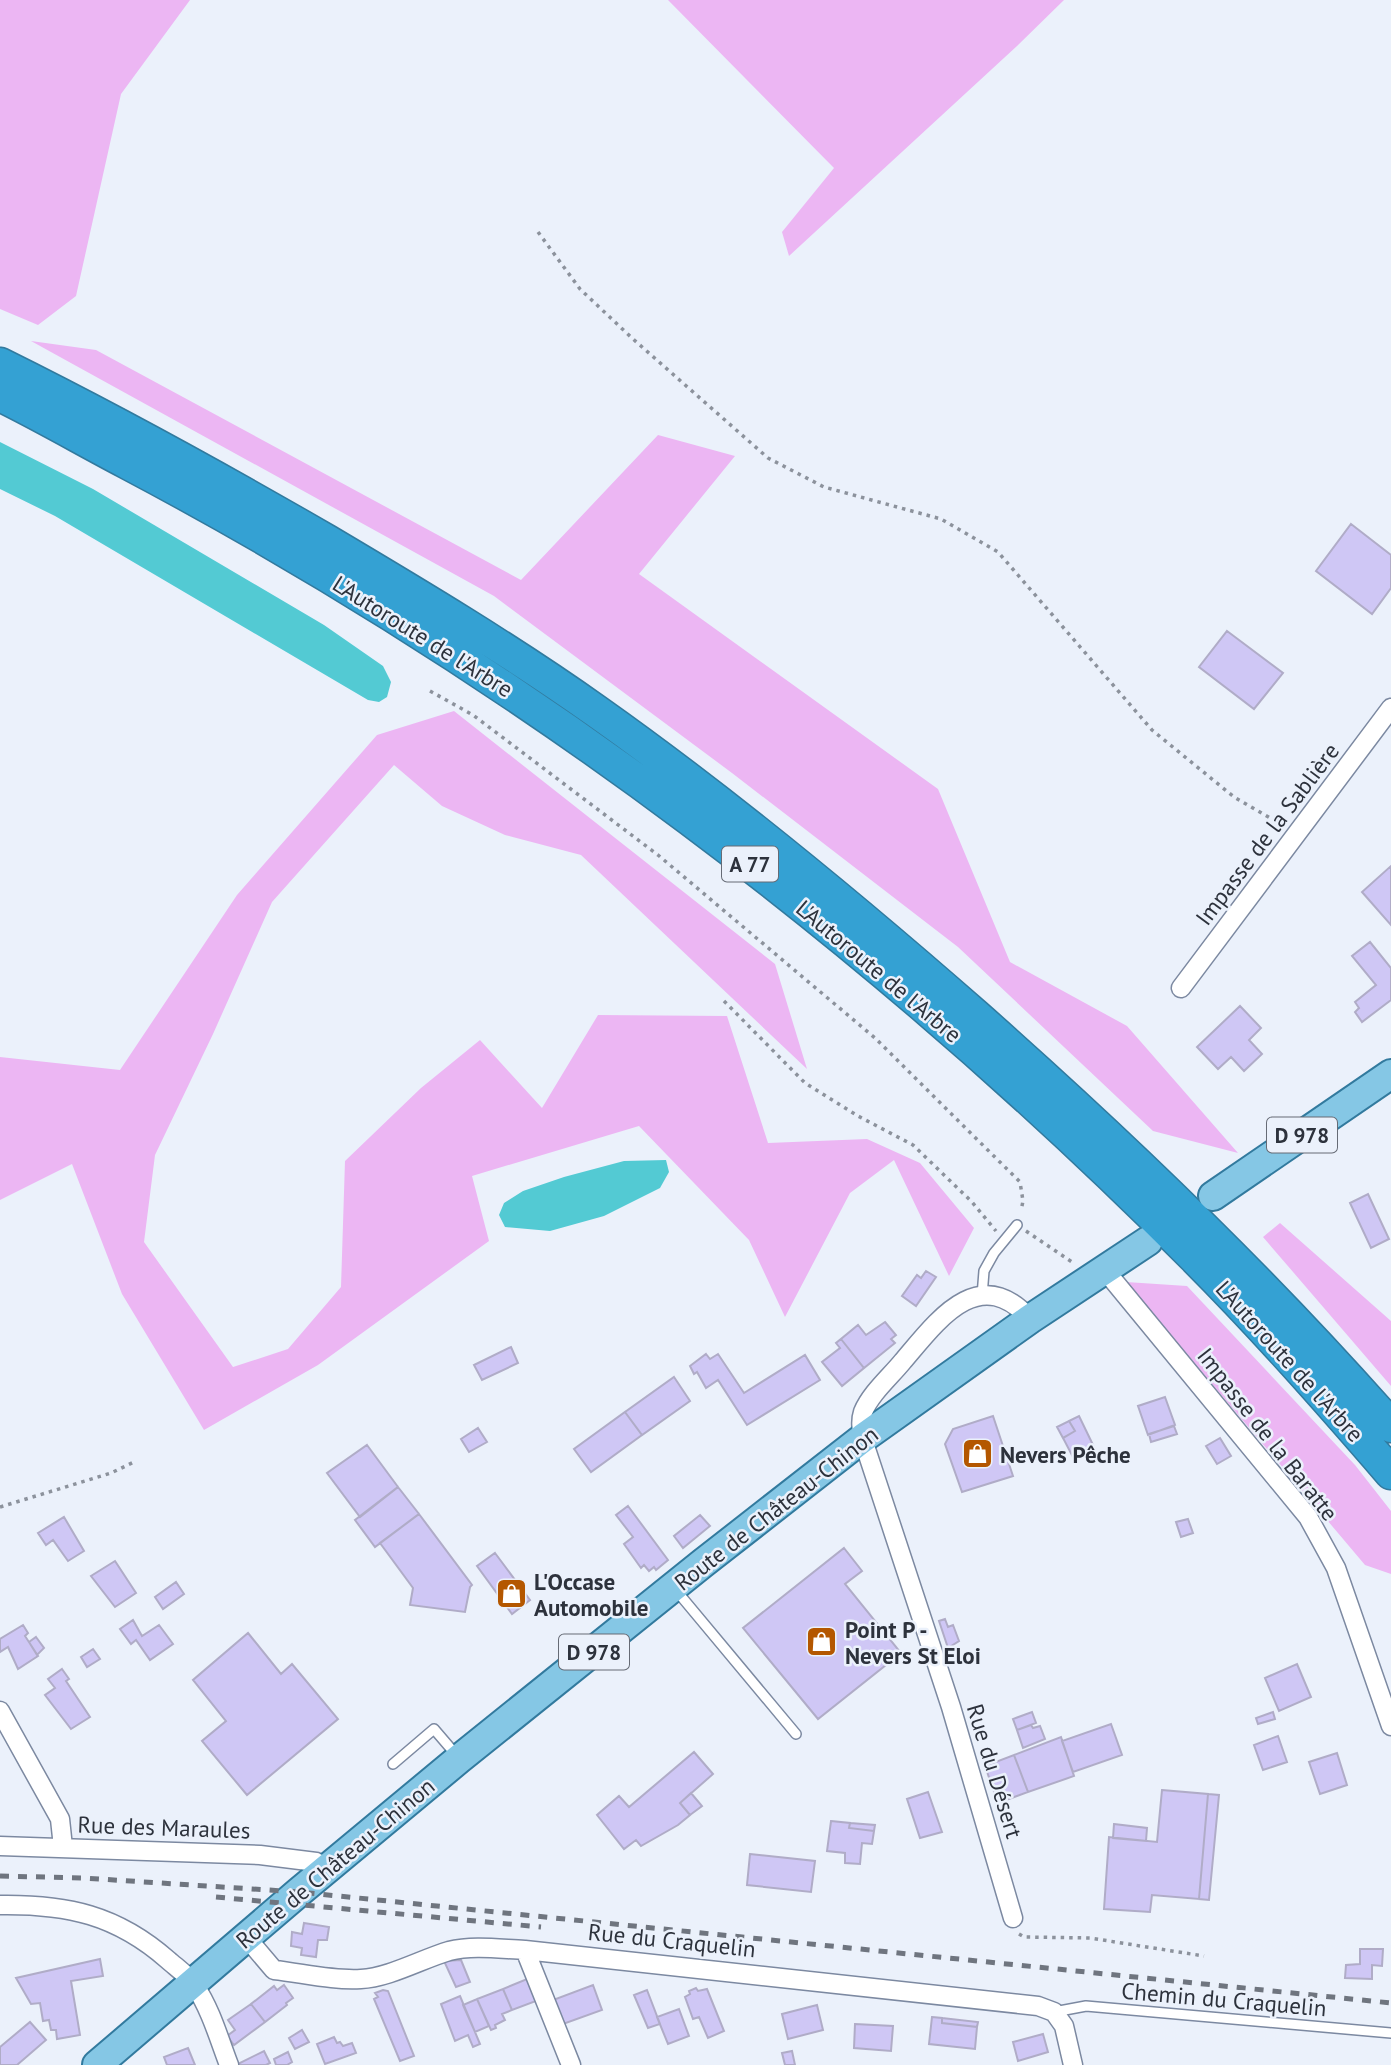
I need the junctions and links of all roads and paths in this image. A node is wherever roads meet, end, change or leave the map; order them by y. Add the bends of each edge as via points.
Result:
1 (538, 232) dead end
2 (0, 364) edge
3 (0, 396) edge
4 (430, 691) dead end
5 (1391, 708) edge
6 (1297, 834) junction
7 (1181, 988) dead end
8 (724, 1001) dead end
9 (1391, 1074) edge
10 (1213, 1196) dead end
11 (1017, 1225) junction
12 (1004, 1241) junction
13 (1147, 1241) dead end
14 (1098, 1273) junction
15 (982, 1296) junction
16 (1030, 1319) junction
17 (1391, 1426) edge
18 (863, 1438) junction
19 (136, 1461) dead end
20 (1391, 1473) edge
21 (0, 1507) edge
22 (673, 1588) junction
23 (0, 1711) edge
24 (1391, 1726) edge
25 (796, 1734) dead end
26 (459, 1759) junction
27 (393, 1764) dead end
28 (0, 1846) edge
29 (63, 1847) junction
30 (328, 1868) junction
31 (0, 1905) edge
32 (1013, 1918) joint
33 (246, 1937) junction
34 (525, 1950) junction
35 (1204, 1956) dead end
36 (194, 1983) junction
37 (1054, 2012) junction
38 (1391, 2033) edge
39 (97, 2065) edge
40 (229, 2065) edge
41 (571, 2065) edge
42 (1073, 2065) edge

1 - 6 path via 580,289 768,458 824,487 941,520 998,552 1152,730 1234,797
2 - 17 highway, L'Autoroute de l'Arbre / A 77 via 88,407 435,605 595,710 692,782 826,888 1056,1087 1228,1250
3 - 20 highway, L'Autoroute de l'Arbre / A 77 via 256,532 421,632 714,836 872,961 1031,1101 1193,1256
4 - 11 path via 472,715 658,855 874,1038 1020,1182 1023,1200
5 - 6 street, Impasse de la Sablière
6 - 7 street, Impasse de la Sablière
8 - 12 path via 805,1083 913,1145 972,1202
9 - 10 main road, D 978
11 - 12 lane
11 - 14 path
12 - 15 lane via 984,1271
13 - 14 main road, Route de Château-Chinon / D 978
14 - 16 main road, Route de Château-Chinon / D 978
14 - 24 street, Impasse de la Baratte via 1308,1517 1336,1569
15 - 16 street via 1003,1297
15 - 18 street via 960,1303 942,1316 870,1400 861,1421
16 - 18 main road, Route de Château-Chinon / D 978
18 - 22 main road, Route de Château-Chinon / D 978
18 - 32 street, Rue du Désert via 951,1707
19 - 21 path
22 - 25 lane
22 - 26 main road, Route de Château-Chinon / D 978
23 - 29 street, Rue des Maraules via 60,1819
26 - 27 lane via 434,1730
26 - 30 main road, Route de Château-Chinon / D 978
28 - 29 street
29 - 30 street, Rue des Maraules via 260,1855 316,1862
30 - 33 main road, Route de Château-Chinon / D 978
31 - 36 street via 39,1904 117,1924 152,1946
32 - 35 path via 1017,1933 1024,1937 1090,1938
33 - 34 street, Rue du Craquelin via 274,1970 362,1979 467,1948
33 - 36 main road, Route de Château-Chinon / D 978
34 - 37 street, Rue du Craquelin via 1038,2006
34 - 41 street
36 - 39 main road, D 978
36 - 40 street
37 - 38 lane, Chemin du Craquelin via 1086,2006
37 - 42 street via 1063,2026

